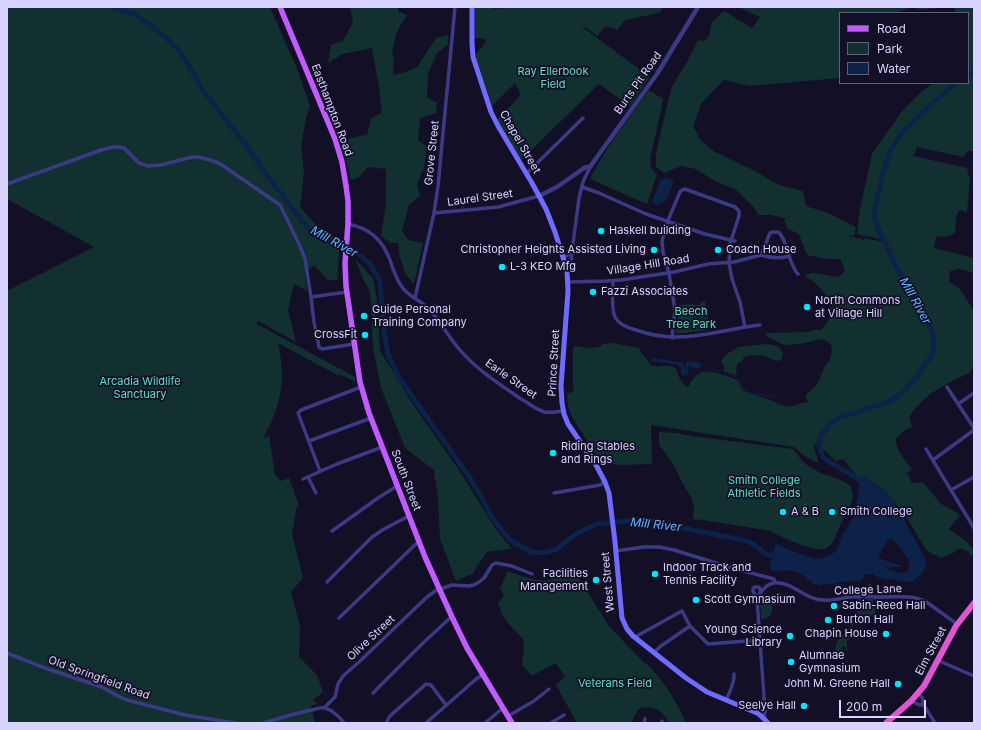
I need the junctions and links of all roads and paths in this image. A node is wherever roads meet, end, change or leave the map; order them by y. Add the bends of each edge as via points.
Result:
1 (280, 7) edge
2 (455, 7) edge
3 (472, 7) edge
4 (698, 7) edge
5 (583, 118) dead end
6 (590, 167) junction
7 (526, 174) junction
8 (7, 184) edge
9 (582, 187) junction
10 (539, 196) junction
11 (434, 213) junction
12 (668, 221) junction
13 (348, 224) junction
14 (733, 240) junction
15 (572, 251) junction
16 (761, 255) junction
17 (789, 256) junction
18 (563, 258) junction
19 (729, 263) junction
20 (565, 264) junction
21 (669, 273) junction
22 (798, 274) dead end
23 (613, 281) junction
24 (568, 282) junction
25 (347, 292) junction
26 (311, 297) junction
27 (415, 298) junction
28 (760, 325) dead end
29 (745, 327) junction
30 (672, 338) junction
31 (354, 344) junction
32 (361, 387) junction
33 (947, 387) dead end
34 (974, 393) edge
35 (958, 404) junction
36 (563, 411) junction
37 (371, 418) junction
38 (974, 429) edge
39 (579, 441) joint
40 (309, 442) junction
41 (382, 447) junction
42 (926, 449) dead end
43 (933, 460) junction
44 (320, 472) junction
45 (308, 476) junction
46 (974, 477) edge
47 (302, 479) dead end
48 (605, 482) junction
49 (398, 486) junction
50 (951, 490) junction
51 (316, 493) dead end
52 (554, 493) dead end
53 (409, 516) junction
54 (974, 528) edge
55 (332, 531) dead end
56 (419, 541) junction
57 (616, 551) junction
58 (532, 574) dead end
59 (327, 582) dead end
60 (775, 583) junction
61 (440, 590) junction
62 (761, 592) junction
63 (757, 598) junction
64 (974, 603) edge
65 (972, 610) edge
66 (452, 617) junction
67 (339, 618) dead end
68 (957, 624) junction
69 (690, 626) junction
70 (635, 637) junction
71 (760, 640) junction
72 (7, 652) edge
73 (654, 652) junction
74 (937, 660) junction
75 (483, 674) junction
76 (734, 674) dead end
77 (974, 676) edge
78 (550, 690) dead end
79 (919, 693) junction
80 (373, 694) dead end
81 (726, 701) junction
82 (911, 701) junction
83 (923, 704) junction
84 (446, 705) junction
85 (324, 708) junction
86 (503, 708) junction
87 (564, 715) dead end
88 (508, 716) junction
89 (766, 721) edge
90 (235, 723) edge
91 (264, 723) edge
92 (344, 723) edge
93 (386, 723) edge
94 (426, 723) edge
95 (485, 723) edge
96 (512, 723) edge
97 (551, 723) edge
98 (886, 723) edge
99 (935, 723) edge

1 - 13 main road, Easthampton Road via 342,162 348,201
2 - 11 street, Grove Street
3 - 7 main road, Chapel Street via 472,51 477,70 494,119
4 - 6 street, Burts Pit Road via 657,74
5 - 7 street
6 - 9 street
6 - 10 street, Laurel Street via 584,168
7 - 10 main road, Chapel Street
8 - 26 street via 113,147 124,148 139,163 148,166 161,166 198,157 219,163 280,205 305,259
9 - 12 street
9 - 15 street
10 - 11 street, Laurel Street via 498,207
10 - 18 main road, Chapel Street
11 - 27 street, Grove Street
12 - 14 street via 705,234
12 - 14 street via 680,192 685,189 735,207 739,211
12 - 21 street via 662,241
13 - 25 main road, South Street via 345,258
13 - 27 street, Earle Street via 363,229 378,239 387,253 399,283
14 - 19 street
15 - 18 street
15 - 20 street via 571,261
16 - 17 street via 784,258
16 - 17 street via 770,233 778,232
16 - 19 street, Village Hill Road
17 - 22 street
18 - 20 main road, Chapel Street
19 - 21 street, Village Hill Road via 708,264
19 - 29 street
20 - 24 main road, Chapel Street
21 - 23 street, Village Hill Road
21 - 30 street via 675,310
23 - 24 street, Village Hill Road
23 - 30 street via 613,308 618,322 653,336
24 - 36 main road, Prince Street via 561,386
25 - 26 street
25 - 31 main road, South Street
26 - 31 street via 318,347 322,349
27 - 36 street, Earle Street via 429,309 460,350 486,375 538,409 554,413
28 - 29 street
29 - 30 street
31 - 32 main road, South Street
32 - 37 main road, South Street
32 - 40 street via 298,412
33 - 35 street
34 - 35 street
35 - 38 street
36 - 39 main road, Prince Street
37 - 40 street
37 - 41 main road, South Street
38 - 43 street
39 - 48 main road, West Street
40 - 44 street
41 - 44 street
41 - 49 main road, South Street
42 - 43 street
43 - 50 street
44 - 45 street
45 - 47 street
45 - 51 street
46 - 50 street
48 - 52 street
48 - 57 main road, West Street via 609,493
49 - 53 main road, South Street
49 - 55 street
50 - 54 street
53 - 56 main road, South Street
53 - 59 street via 372,537
56 - 61 main road, South Street
56 - 67 street
57 - 60 street, College Lane via 644,547 674,550 774,579
57 - 70 main road, West Street via 622,618 627,629
58 - 61 street, Olive Street via 496,563 492,564 484,578 474,585 452,585
60 - 62 street
60 - 68 street, College Lane via 789,585 820,600 857,597 918,599 925,601
61 - 66 main road, South Street
61 - 85 street, Olive Street via 427,597 343,676 335,697
62 - 63 street
62 - 63 street via 759,587 753,588 752,591
63 - 71 street
64 - 65 highway, Elm Street
65 - 68 highway, Elm Street
66 - 75 main road, South Street
66 - 80 street
68 - 74 highway, Elm Street
69 - 70 street via 682,611
69 - 71 street via 708,644
69 - 73 street
70 - 73 main road, West Street
71 - 89 street
72 - 90 street, Old Springfield Road via 102,687 127,700 184,715
73 - 81 main road, West Street via 699,687
74 - 77 street
74 - 79 highway, Elm Street
75 - 84 street
75 - 86 main road, South Street
76 - 81 street
78 - 88 street
79 - 82 highway, Elm Street
79 - 83 street
81 - 89 main road, West Street via 757,713
82 - 83 street
82 - 98 highway, Elm Street
83 - 99 street
84 - 93 street via 432,686 426,684 390,716
84 - 94 street
85 - 91 street
85 - 92 street via 335,713
86 - 88 main road, South Street
86 - 95 street
87 - 97 street
88 - 96 main road, South Street

